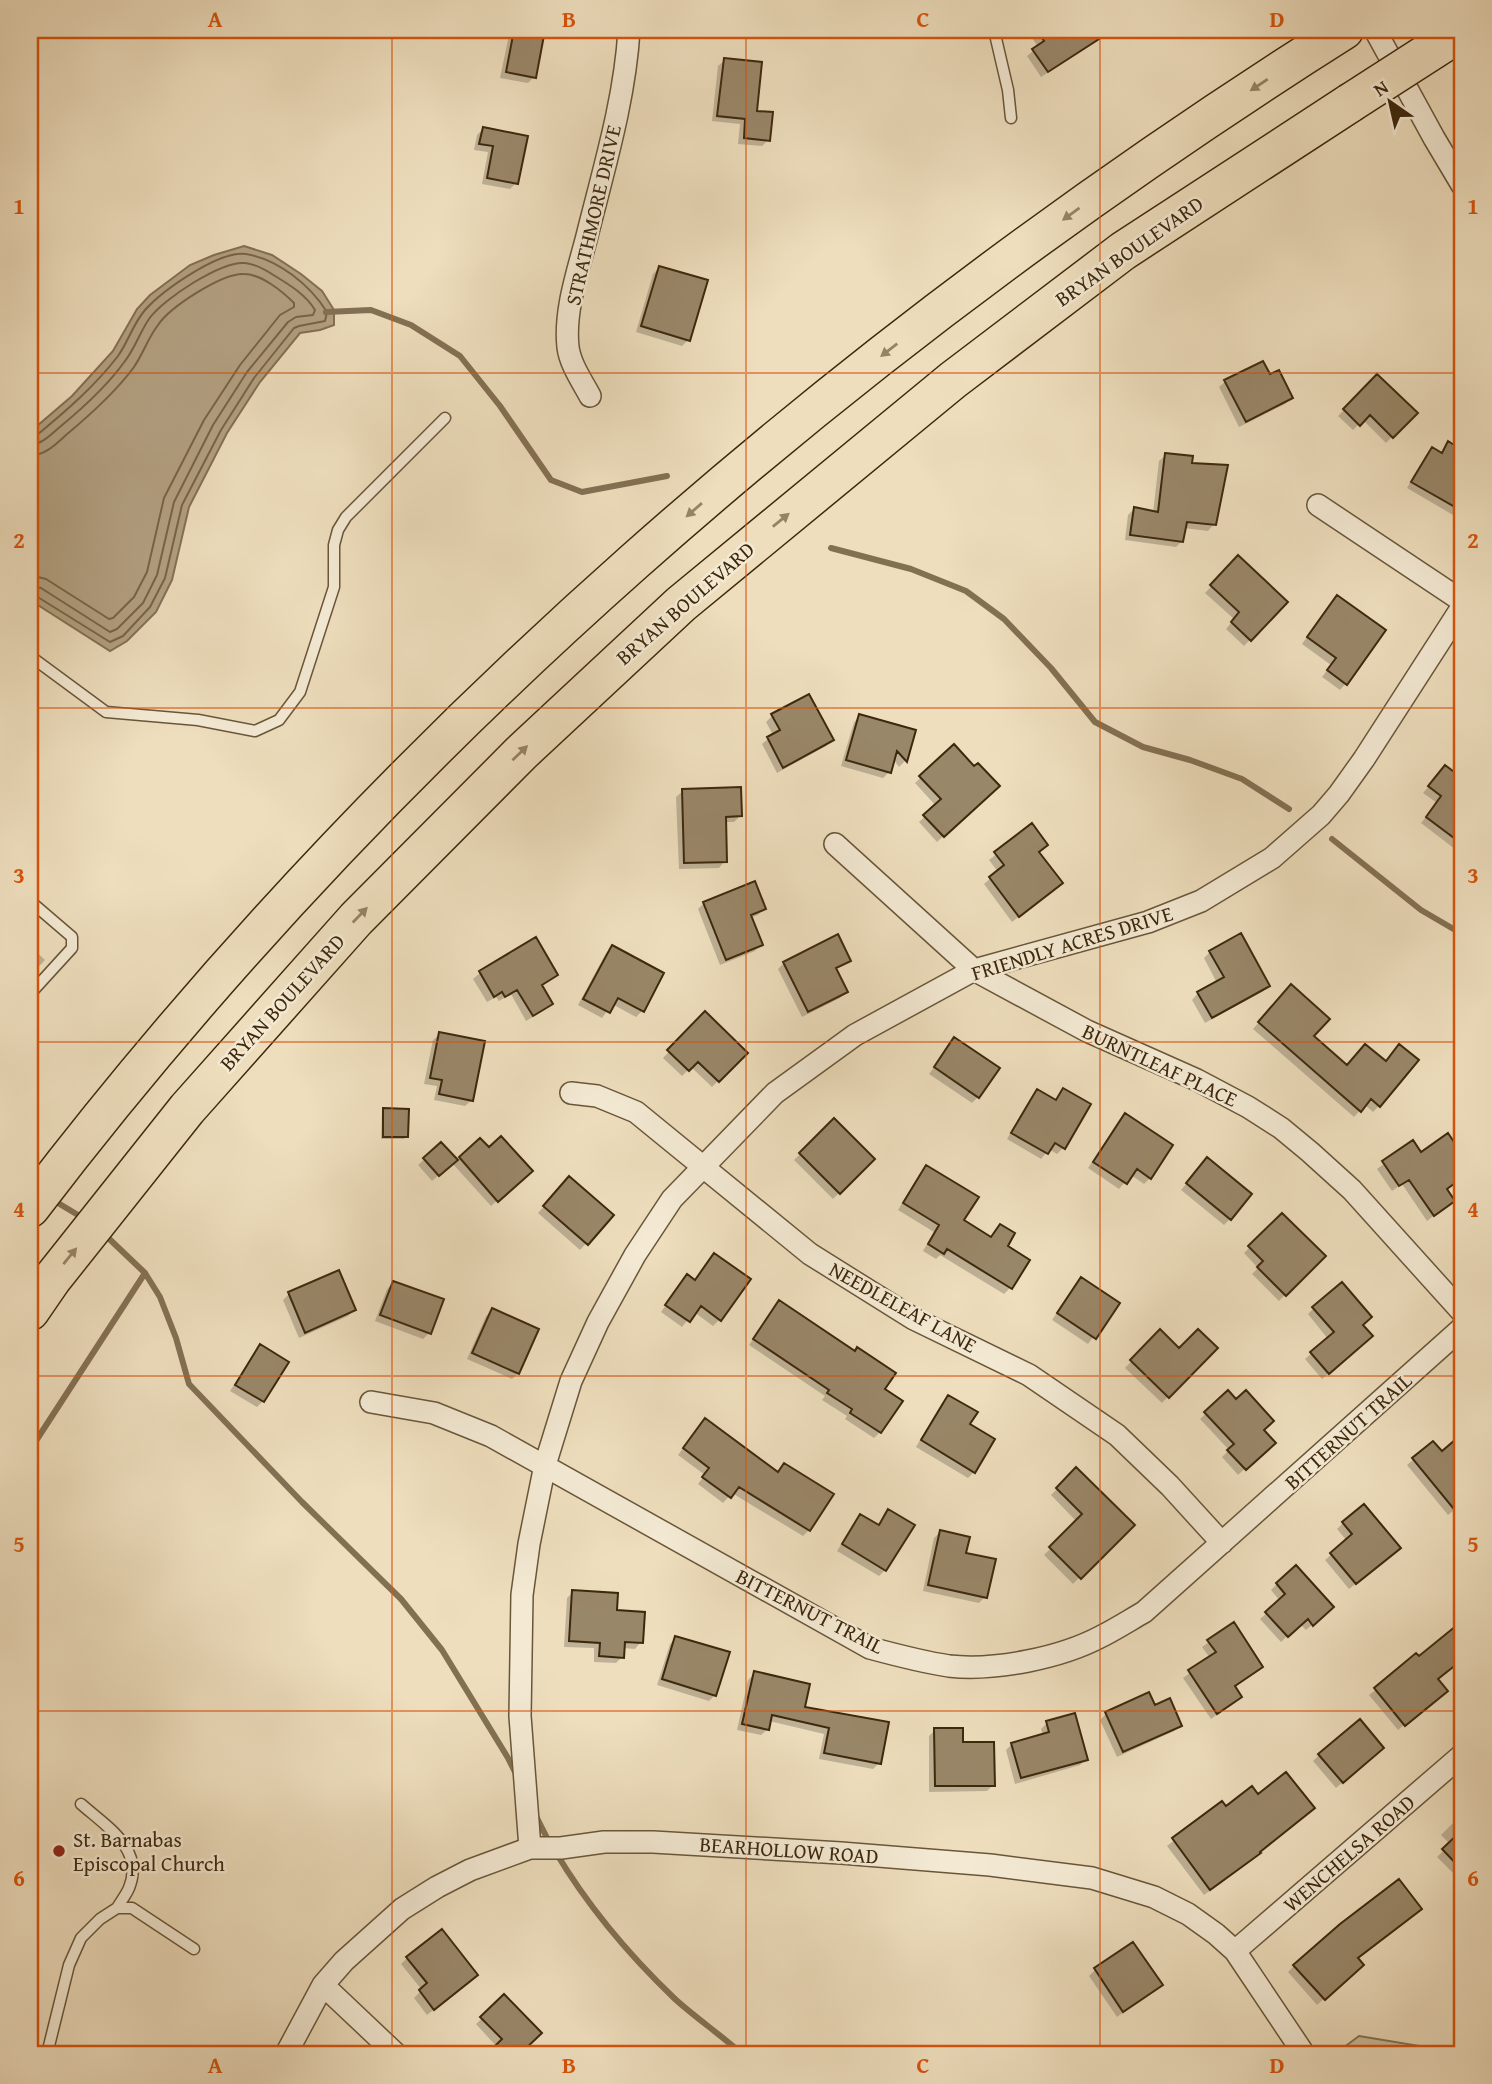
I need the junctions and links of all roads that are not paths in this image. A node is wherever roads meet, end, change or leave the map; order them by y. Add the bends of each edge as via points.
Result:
1 (629, 30) edge
2 (994, 30) edge
3 (1375, 30) edge
4 (1462, 31) edge
5 (1330, 39) edge
6 (1011, 118) dead end
7 (1462, 185) edge
8 (590, 396) dead end
9 (445, 418) dead end
10 (1318, 505) dead end
11 (1462, 601) edge
12 (1462, 607) edge
13 (30, 656) edge
14 (835, 844) dead end
15 (30, 901) edge
16 (974, 970) junction
17 (30, 994) edge
18 (571, 1094) dead end
19 (704, 1166) junction
20 (30, 1208) edge
21 (30, 1311) edge
22 (1462, 1312) edge
23 (1462, 1328) edge
24 (371, 1402) dead end
25 (545, 1465) junction
26 (1223, 1543) junction
27 (1462, 1755) edge
28 (81, 1804) dead end
29 (530, 1848) junction
30 (117, 1908) junction
31 (194, 1949) dead end
32 (1235, 1951) junction
33 (323, 1985) junction
34 (47, 2054) edge
35 (286, 2054) edge
36 (396, 2054) edge
37 (1304, 2054) edge

1 - 8 street, STRATHMORE DRIVE via 614,129 567,327 569,350
2 - 6 lane
3 - 7 street
21 -> 4 highway, BRYAN BOULEVARD, bridge via 187,1109 323,956 511,762 672,612 953,380 1112,259
5 -> 20 highway via 1140,165 887,351 614,579 528,658 323,864 175,1027
9 - 13 lane via 338,530 334,587 300,692 279,720 255,731 198,720 106,712
10 - 11 street
12 - 16 street, FRIENDLY ACRES DRIVE via 1339,794 1272,858 1201,901 1148,922
14 - 16 street, BURNTLEAF PLACE
15 - 17 lane via 72,937 72,948
16 - 19 street, FRIENDLY ACRES DRIVE via 855,1035 775,1093
16 - 22 street, BURNTLEAF PLACE via 1087,1031 1197,1080 1281,1128 1352,1191
18 - 19 street, NEEDLELEAF LANE via 597,1096 636,1112
19 - 25 street, FRIENDLY ACRES DRIVE via 672,1199 598,1322 571,1381
19 - 26 street, NEEDLELEAF LANE via 810,1254 914,1319 1029,1375 1118,1435
23 - 26 street, BITTERNUT TRAIL
24 - 25 street, BITTERNUT TRAIL via 434,1413
25 - 26 street, BITTERNUT TRAIL via 870,1648 951,1666 1022,1661 1062,1653 1100,1637 1144,1612
25 - 29 street, FRIENDLY ACRES DRIVE via 522,1595 520,1716
27 - 32 street, WENCHELSA ROAD
28 - 30 lane via 131,1853 130,1887
29 - 32 street, BEARHOLLOW ROAD via 653,1842 990,1865 1092,1878 1154,1897 1188,1914
29 - 33 street, BEARHOLLOW ROAD via 470,1870 402,1909
30 - 31 lane via 132,1908
30 - 34 lane via 81,1938 69,1965
32 - 37 street, BEARHOLLOW ROAD
33 - 35 street, BEARHOLLOW ROAD
33 - 36 street

